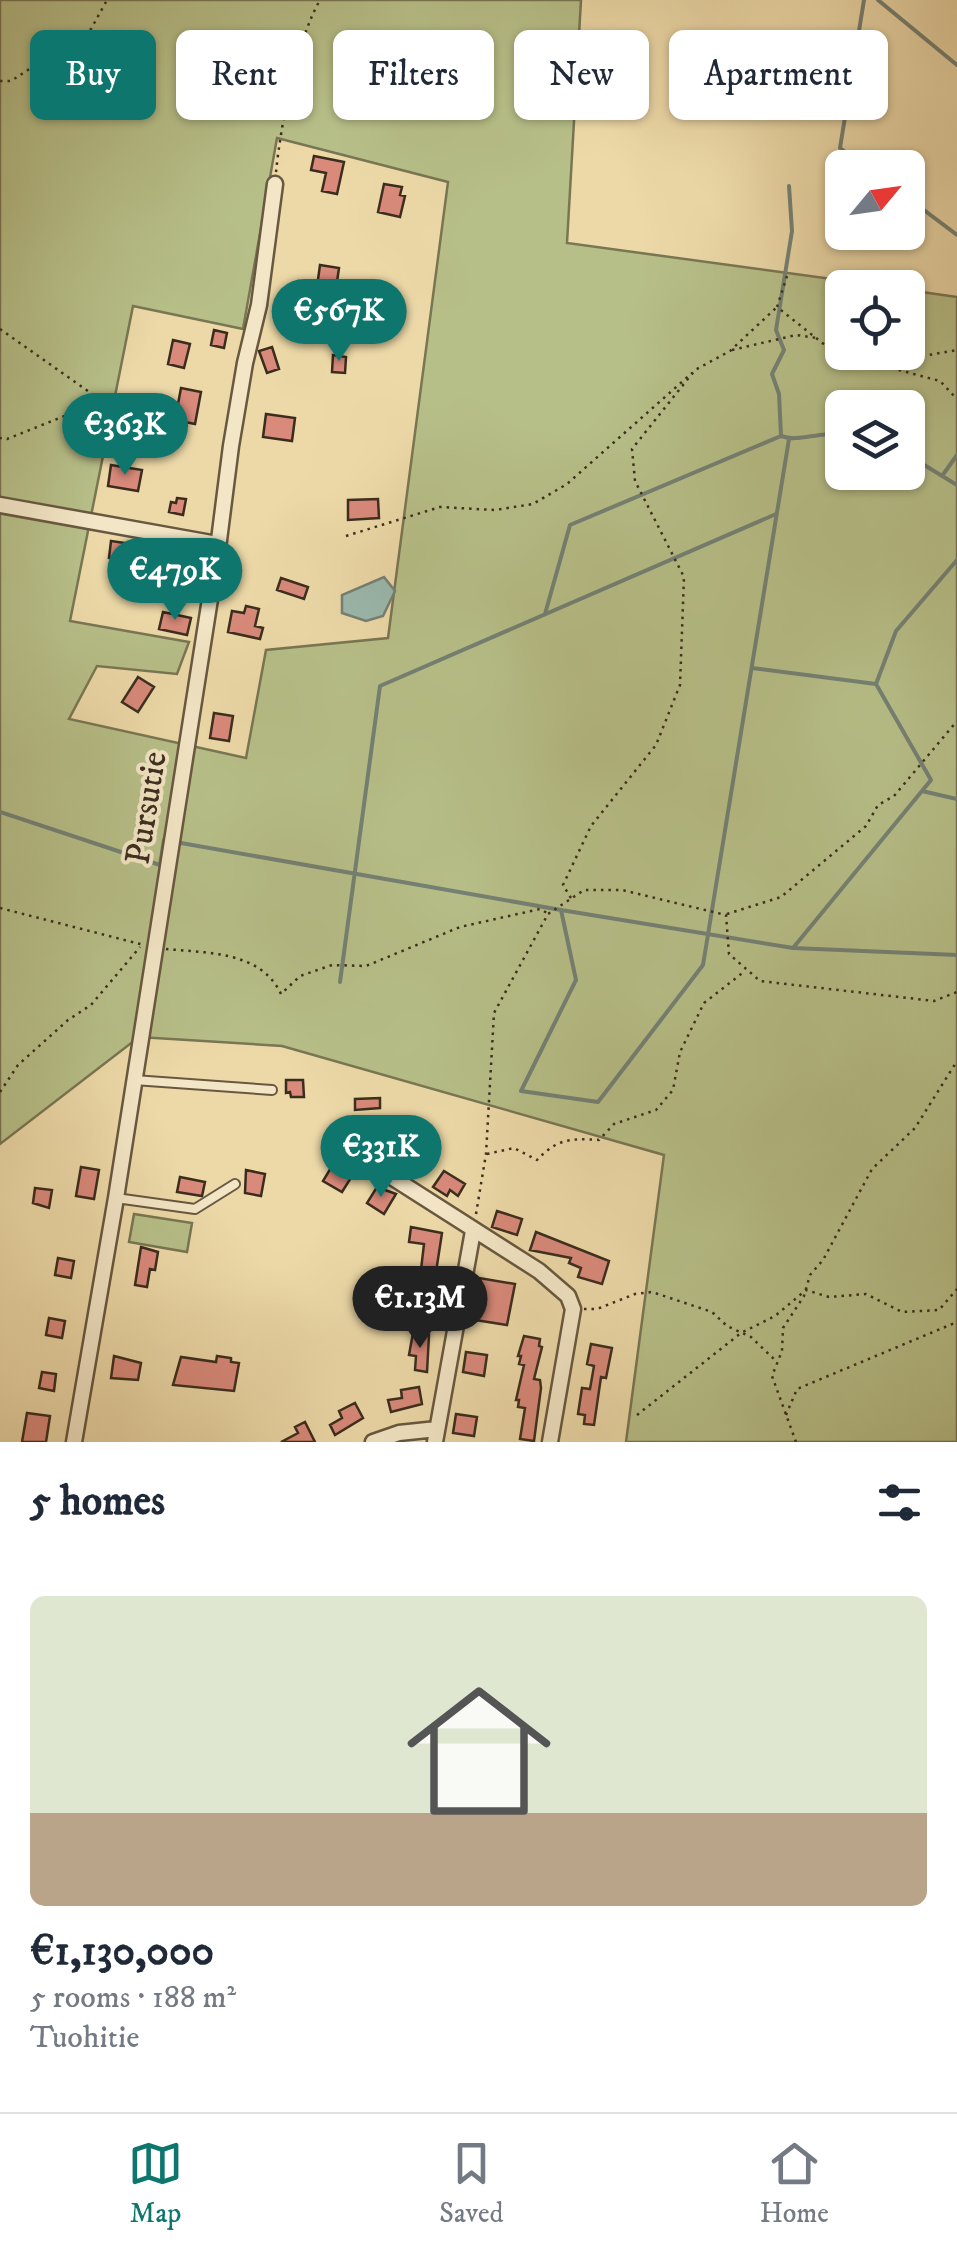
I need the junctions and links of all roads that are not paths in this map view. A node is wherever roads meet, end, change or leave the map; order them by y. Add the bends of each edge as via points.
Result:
1 (274, 184) road end
2 (0, 505) edge
3 (217, 544) junction
4 (134, 1080) junction
5 (272, 1090) dead end
6 (354, 1154) dead end
7 (235, 1184) dead end
8 (116, 1198) junction
9 (473, 1231) junction
10 (436, 1435) edge
11 (74, 1442) edge
12 (373, 1442) edge
13 (550, 1442) edge

1 - 3 street, Pursutie
2 - 3 street
3 - 4 street, Pursutie via 148,947
4 - 5 lane
4 - 8 street, Pursutie
6 - 9 street
7 - 8 lane via 196,1209
8 - 11 street, Pursutie
9 - 10 street
9 - 13 street via 539,1271 573,1309
10 - 12 street via 400,1433

